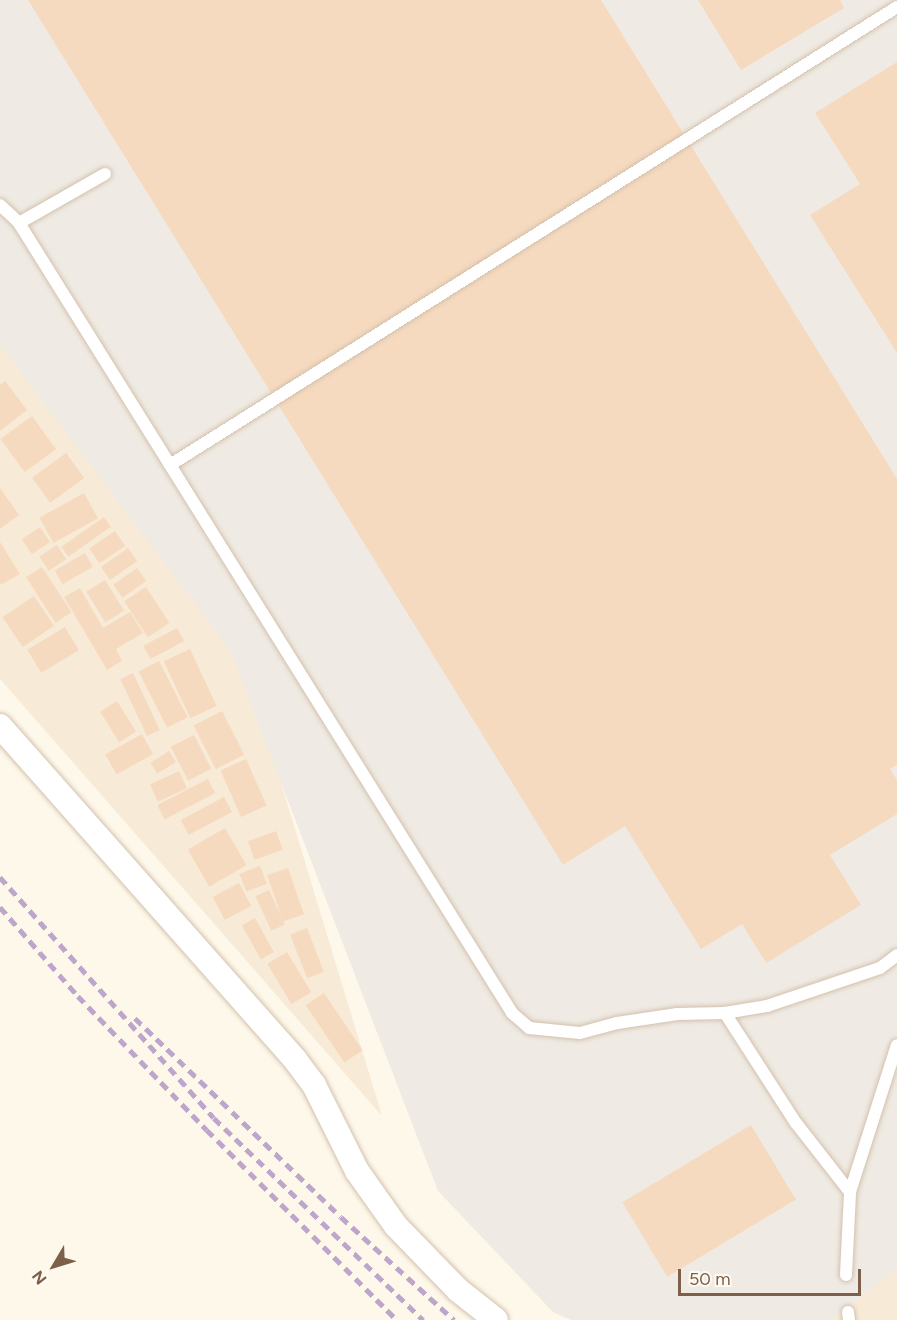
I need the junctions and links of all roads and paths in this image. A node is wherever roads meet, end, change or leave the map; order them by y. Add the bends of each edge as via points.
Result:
1 (897, 7) edge
2 (105, 174) dead end
3 (0, 205) edge
4 (19, 223) junction
5 (170, 465) junction
6 (0, 726) edge
7 (897, 955) edge
8 (725, 1012) junction
9 (897, 1045) edge
10 (850, 1191) junction
11 (846, 1275) dead end
12 (496, 1320) edge

1 - 5 lane
2 - 4 lane
3 - 4 lane
4 - 5 lane
5 - 8 lane via 512,1013 529,1028 580,1033 677,1014
6 - 12 street via 296,1061 314,1085 357,1171 396,1226 458,1290
7 - 8 lane via 880,968 807,995
8 - 10 lane via 796,1123
9 - 10 lane
10 - 11 lane

